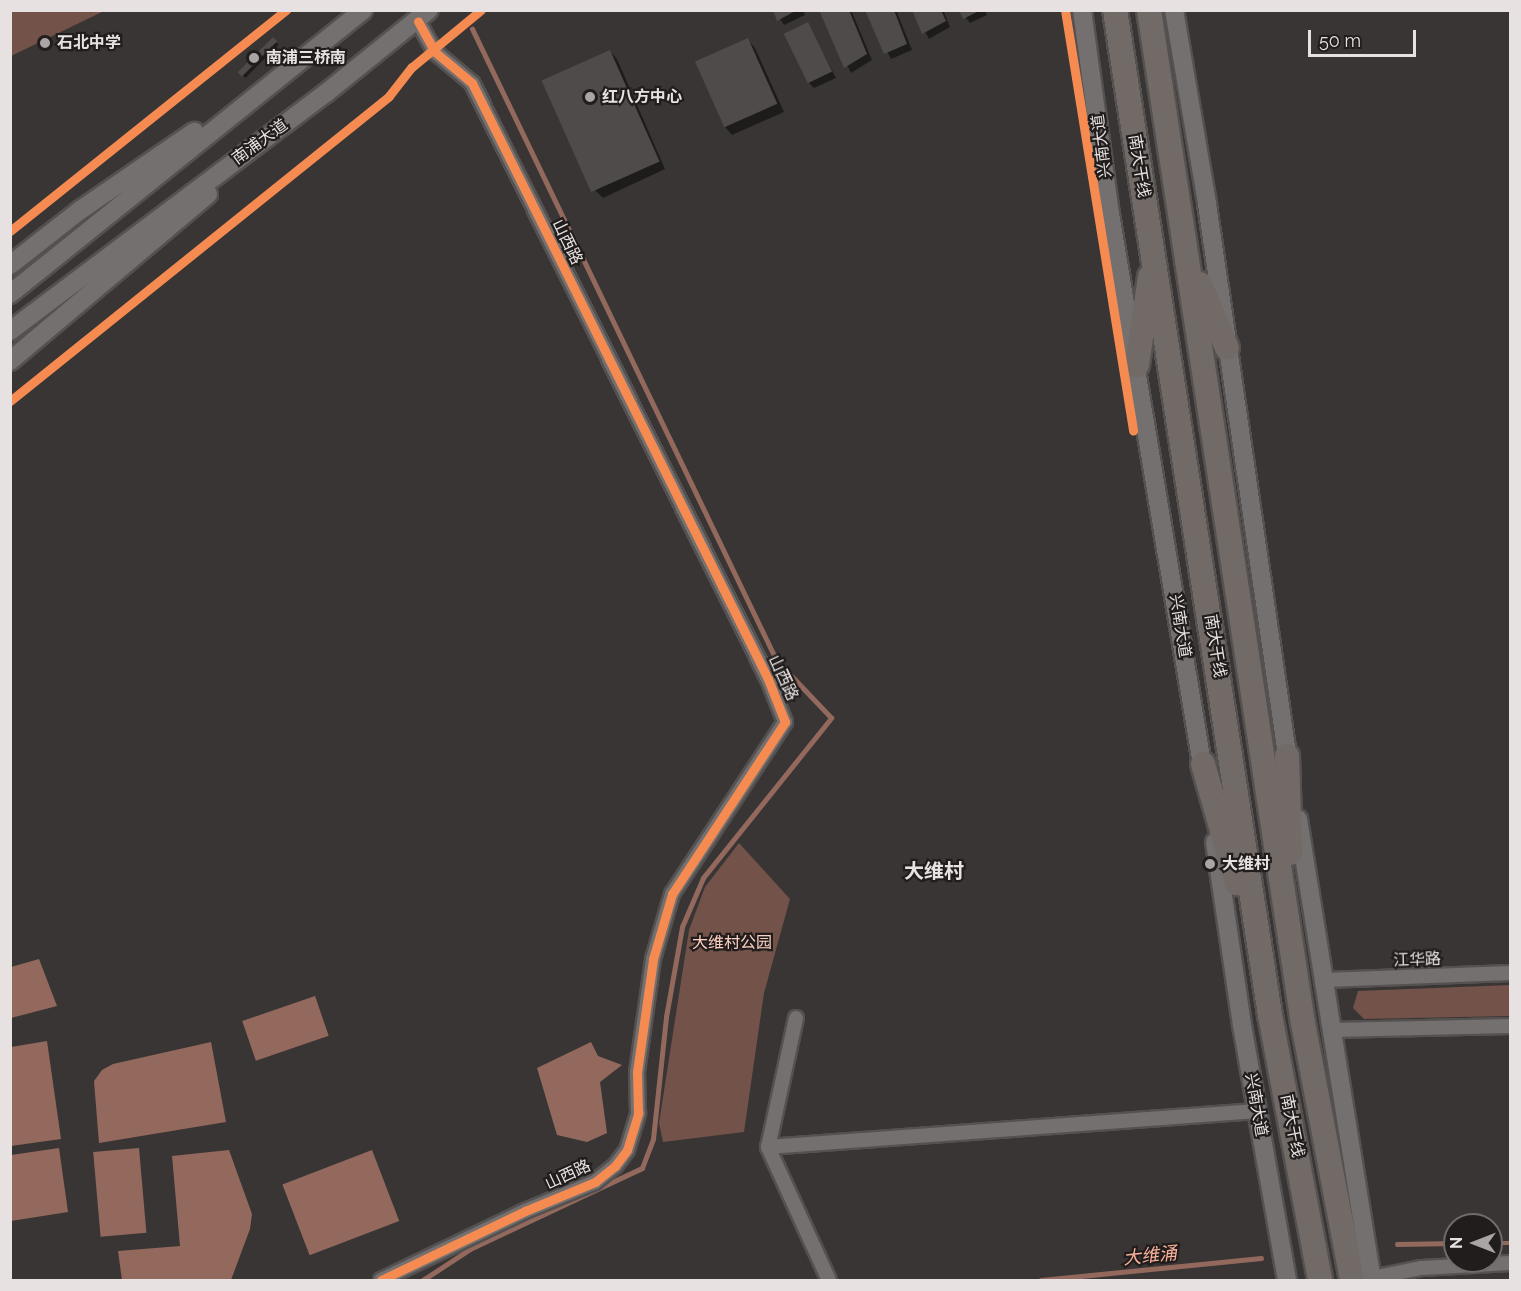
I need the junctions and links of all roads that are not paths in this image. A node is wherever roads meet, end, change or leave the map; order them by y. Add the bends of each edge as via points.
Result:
1 (363, 10) edge
2 (1082, 10) edge
3 (1115, 10) edge
4 (1149, 10) edge
5 (1174, 10) edge
6 (423, 16) edge
7 (312, 52) junction
8 (326, 93) junction
9 (1185, 250) junction
10 (1153, 254) junction
11 (10, 265) edge
12 (10, 294) edge
13 (10, 331) edge
14 (1227, 348) junction
15 (10, 361) edge
16 (1137, 365) junction
17 (1287, 756) junction
18 (1203, 764) junction
19 (1510, 973) edge
20 (1296, 975) junction
21 (1264, 976) junction
22 (1324, 980) junction
23 (796, 1018) dead end
24 (1510, 1026) edge
25 (1333, 1030) junction
26 (1257, 1111) junction
27 (768, 1147) junction
28 (1510, 1263) edge
29 (1286, 1275) edge
30 (1365, 1280) edge
31 (381, 1281) edge
32 (829, 1281) edge
33 (1320, 1281) edge

1 - 7 main road
2 - 16 main road, 兴南大道 via 1110,214
3 - 10 highway, 南大干线
4 - 9 highway, 南大干线
5 - 14 main road
6 - 8 main road, 南浦大道
6 - 31 street, 山西路 via 435,52 472,83 768,679 785,722 672,894 653,959 637,1072 638,1113 627,1149 615,1166 595,1182 525,1210
7 - 11 main road via 78,211
7 - 12 main road
8 - 13 main road, 南浦大道
8 - 15 main road
9 - 14 highway
9 - 20 highway, 南大干线
10 - 16 highway
10 - 21 highway, 南大干线
14 - 17 main road
16 - 18 main road, 兴南大道
17 - 20 highway
17 - 22 main road
18 - 21 highway
18 - 26 main road, 兴南大道
19 - 22 street, 江华路
20 - 30 highway, 南大干线 via 1339,1204
21 - 33 highway, 南大干线
22 - 25 main road
23 - 27 street
24 - 25 street
25 - 30 main road via 1369,1258
26 - 27 street
26 - 29 main road, 兴南大道
27 - 32 street
28 - 30 street via 1422,1268

